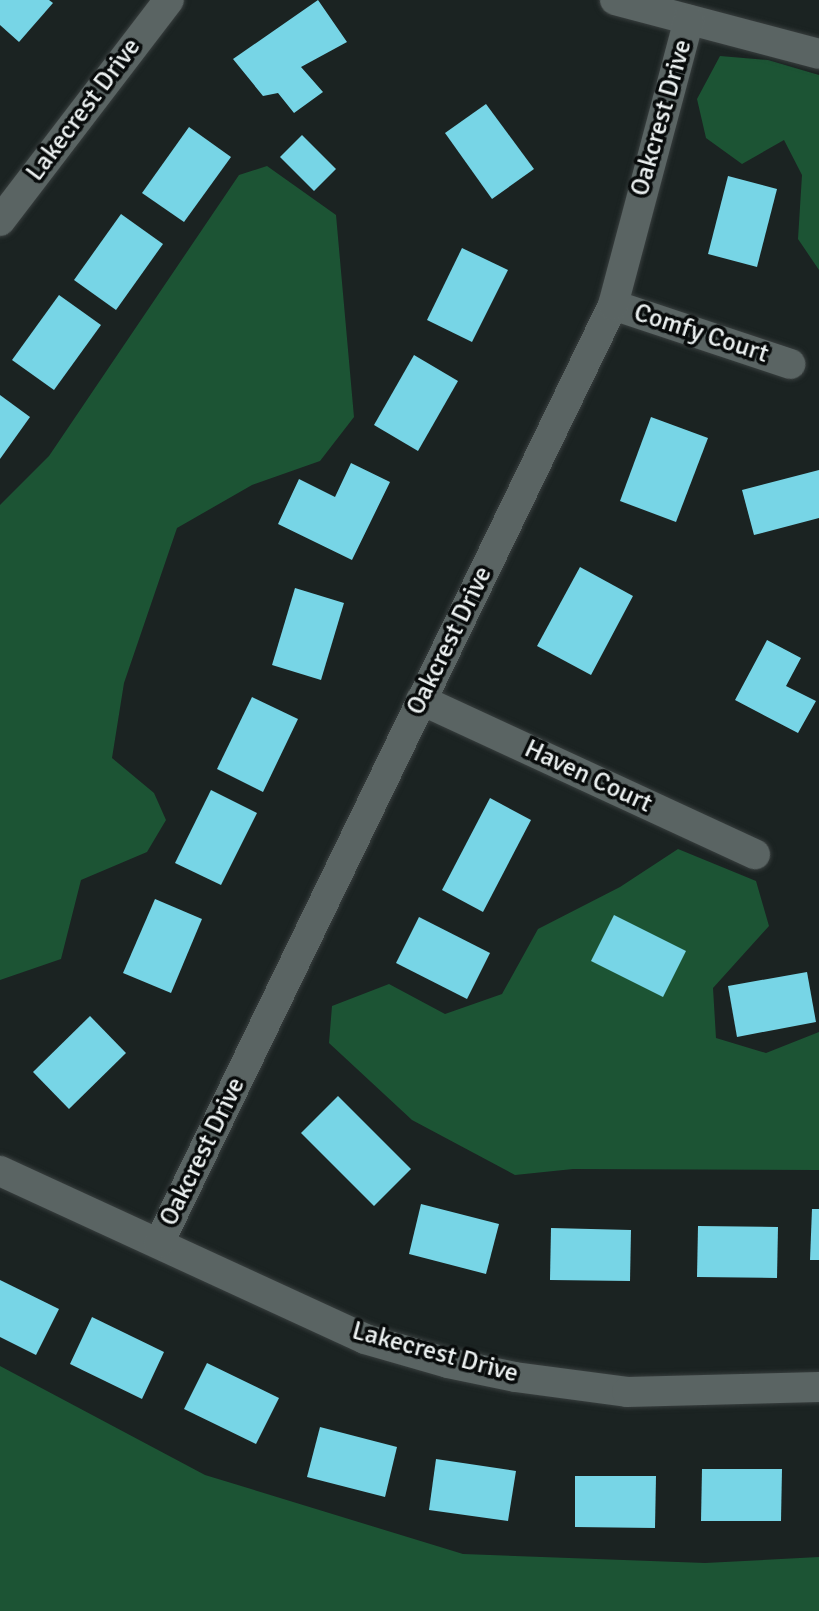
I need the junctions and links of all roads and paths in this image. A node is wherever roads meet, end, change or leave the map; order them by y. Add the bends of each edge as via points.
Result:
1 (169, 0) edge
2 (615, 0) edge
3 (689, 20) junction
4 (819, 54) edge
5 (0, 220) edge
6 (613, 305) junction
7 (790, 364) dead end
8 (421, 700) junction
9 (755, 854) dead end
10 (0, 1171) edge
11 (159, 1243) junction
12 (819, 1387) edge

1 - 5 street, Lakecrest Drive
2 - 3 street
3 - 4 street
3 - 6 street, Oakcrest Drive
6 - 7 street, Comfy Court
6 - 8 street, Oakcrest Drive
8 - 9 street, Haven Court
8 - 11 street, Oakcrest Drive
10 - 11 street, Lakecrest Drive
11 - 12 street, Lakecrest Drive via 365,1339 488,1372 627,1392

